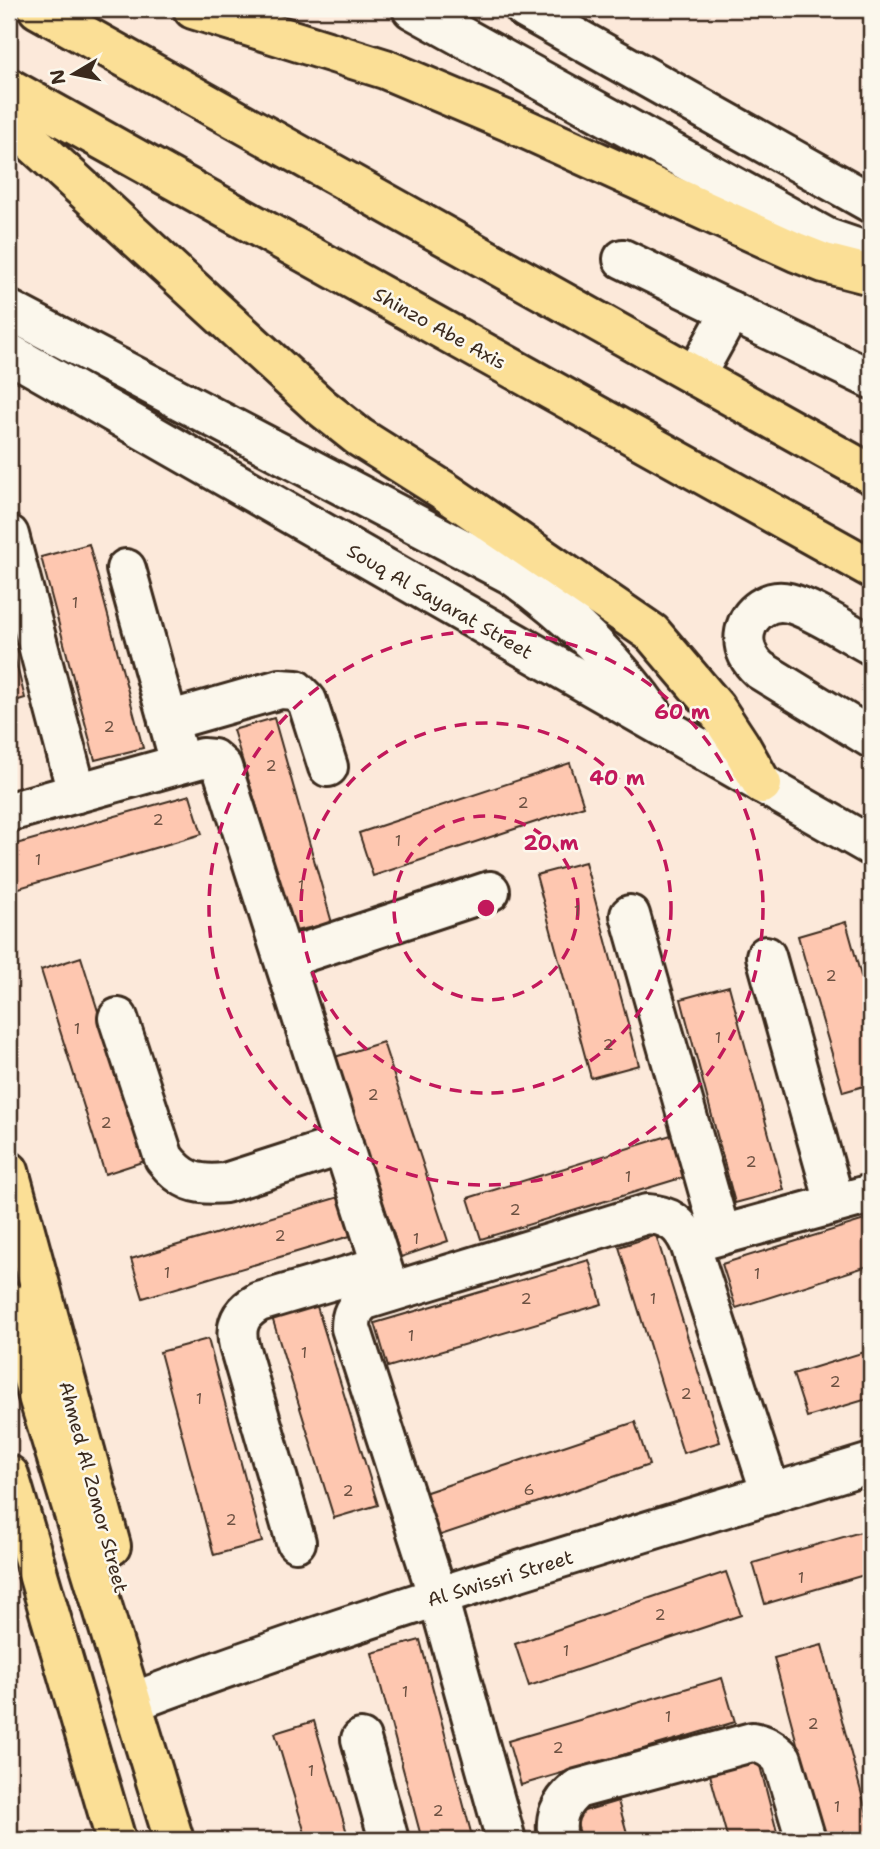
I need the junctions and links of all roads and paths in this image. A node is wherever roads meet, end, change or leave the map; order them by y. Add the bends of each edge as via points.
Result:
1 (38, 9) edge
2 (193, 9) edge
3 (412, 9) edge
4 (525, 9) edge
5 (9, 88) edge
6 (9, 121) edge
7 (871, 203) edge
8 (871, 253) edge
9 (623, 259) dead end
10 (871, 275) edge
11 (9, 310) edge
12 (730, 311) junction
13 (9, 353) edge
14 (695, 376) junction
15 (871, 379) edge
16 (871, 474) edge
17 (9, 535) edge
18 (871, 568) edge
19 (126, 569) dead end
20 (871, 645) edge
21 (168, 720) junction
22 (663, 729) junction
23 (871, 738) edge
24 (181, 764) junction
25 (328, 767) dead end
26 (762, 784) junction
27 (77, 793) junction
28 (9, 812) edge
29 (871, 846) edge
30 (490, 891) dead end
31 (630, 915) dead end
32 (766, 956) dead end
33 (284, 959) junction
34 (118, 1018) dead end
35 (343, 1145) junction
36 (9, 1171) edge
37 (871, 1194) edge
38 (835, 1203) junction
39 (706, 1239) junction
40 (386, 1279) junction
41 (9, 1302) edge
42 (871, 1464) edge
43 (10, 1482) edge
44 (771, 1494) junction
45 (296, 1542) dead end
46 (438, 1597) junction
47 (113, 1635) junction
48 (133, 1702) junction
49 (361, 1739) dead end
50 (116, 1840) edge
51 (174, 1840) edge
52 (390, 1840) edge
53 (506, 1840) edge
54 (557, 1840) edge
55 (806, 1840) edge

1 - 14 main road
2 - 10 main road via 386,69 796,252
3 - 8 street via 827,238
4 - 7 street
5 - 18 main road, Shinzo Abe Axis
6 - 26 main road via 320,406 652,634 715,707
9 - 12 street
11 - 22 street via 512,575 547,600 602,652
12 - 14 street
12 - 15 street
13 - 22 street, Souq Al Sayarat Street
14 - 16 main road
17 - 27 street
19 - 21 street
20 - 23 street via 799,607 777,602 756,611 744,642 760,670
21 - 24 street
21 - 25 street via 280,689 296,690 307,701
22 - 26 street, Souq Al Sayarat Street
24 - 27 street
24 - 33 street via 208,757 222,767
26 - 29 street, Souq Al Sayarat Street
27 - 28 street
30 - 33 street
31 - 39 street
32 - 38 street
33 - 35 street
34 - 35 street via 164,1158 190,1181 225,1183
35 - 40 street
36 - 47 main road, Ahmed Al Zomor Street via 124,1590 123,1614
37 - 38 street
38 - 39 street
39 - 40 street via 661,1215 647,1214
39 - 44 street
40 - 45 street via 260,1302 239,1319 239,1346
40 - 46 street via 358,1305 351,1328
41 - 47 main road
42 - 44 street, Al Swissri Street
43 - 50 main road
44 - 46 street, Al Swissri Street
46 - 48 street, Al Swissri Street
46 - 53 street
47 - 48 main road
48 - 51 main road
49 - 52 street
54 - 55 street via 559,1811 577,1789 752,1742 764,1744 782,1759

